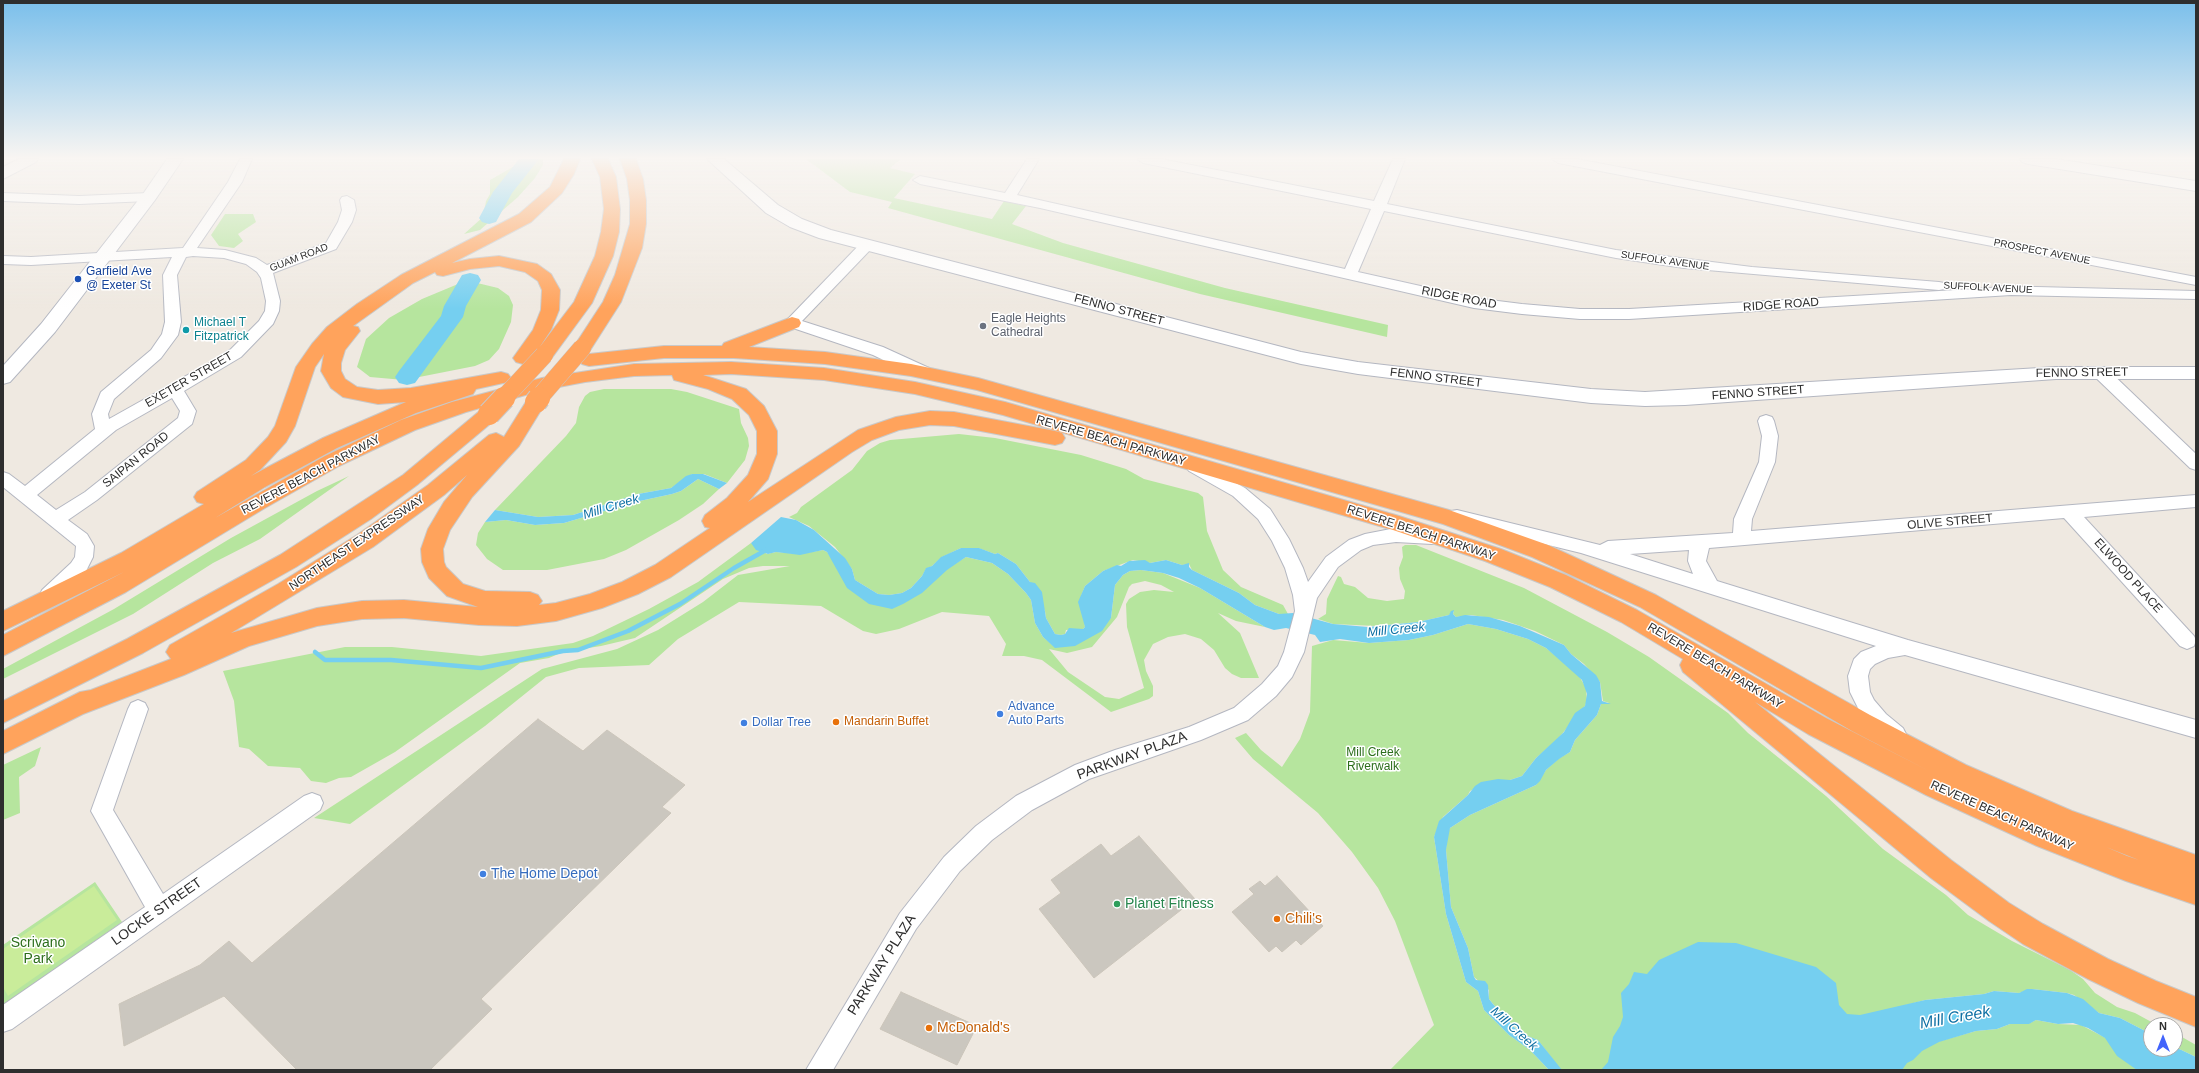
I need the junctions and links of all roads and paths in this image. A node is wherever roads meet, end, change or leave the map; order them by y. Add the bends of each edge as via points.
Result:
1 (140, 209) edge
2 (216, 209) edge
3 (349, 209) edge
4 (535, 209) edge
5 (612, 209) edge
6 (638, 209) edge
7 (773, 209) edge
8 (1058, 209) edge
9 (1379, 209) edge
10 (1394, 209) edge
11 (1820, 209) edge
12 (867, 245) junction
13 (184, 253) junction
14 (103, 257) junction
15 (3, 260) edge
16 (265, 271) junction
17 (1350, 275) junction
18 (2196, 281) edge
19 (2008, 291) junction
20 (2196, 295) edge
21 (792, 324) junction
22 (710, 352) junction
23 (923, 372) junction
24 (2100, 372) junction
25 (2196, 373) edge
26 (586, 376) junction
27 (3, 378) edge
28 (501, 378) junction
29 (173, 390) junction
30 (536, 402) junction
31 (489, 414) junction
32 (1766, 421) dead end
33 (104, 430) junction
34 (1183, 462) junction
35 (2196, 464) edge
36 (3, 478) edge
37 (1371, 495) junction
38 (25, 496) junction
39 (2196, 501) edge
40 (2069, 512) junction
41 (56, 519) junction
42 (1741, 539) junction
43 (1451, 540) junction
44 (1704, 542) junction
45 (1581, 546) junction
46 (1709, 584) junction
47 (33, 608) junction
48 (1614, 608) junction
49 (1303, 611) junction
50 (3, 622) edge
51 (2187, 641) dead end
52 (3, 646) edge
53 (1908, 648) junction
54 (76, 706) junction
55 (138, 709) dead end
56 (3, 713) edge
57 (2196, 729) edge
58 (3, 743) edge
59 (1941, 765) junction
60 (312, 803) dead end
61 (2196, 868) edge
62 (2196, 892) edge
63 (160, 910) junction
64 (2196, 1012) edge
65 (3, 1020) edge
66 (819, 1070) edge

1 - 14 street
2 - 13 street
3 - 16 street, GUAM ROAD via 345,222 331,246
4 - 47 highway via 525,218 496,234 407,279 334,331 306,367 281,434 262,458
5 - 31 highway, NORTHEAST EXPRESSWAY, bridge via 610,232 604,256 583,303 544,355
6 - 30 highway, NORTHEAST EXPRESSWAY, bridge via 633,248 612,302 582,348
7 - 12 street, FENNO STREET via 784,217 817,231
8 - 17 street, RIDGE ROAD
9 - 17 street
10 - 19 street, SUFFOLK AVENUE via 1566,246 1684,264
11 - 18 street, PROSPECT AVENUE
12 - 21 street
12 - 24 street, FENNO STREET via 1318,362 1591,396 1686,398 2035,374
13 - 14 street
13 - 16 street via 236,256 255,263
13 - 33 street via 170,275 173,322 170,335 156,354 107,396 100,414
14 - 15 street
14 - 27 street via 48,328
16 - 29 street, EXETER STREET via 273,304 271,314 262,328 246,345 226,360
17 - 19 street, RIDGE ROAD via 1474,303 1580,314 1682,311
19 - 20 street, SUFFOLK AVENUE
21 - 22 highway via 745,343
21 - 23 street via 878,351
22 - 23 highway, REVERE BEACH PARKWAY via 810,356
22 - 28 highway, REVERE BEACH PARKWAY via 664,352 598,358
23 - 37 highway, REVERE BEACH PARKWAY via 1000,390
24 - 25 street, FENNO STREET
24 - 35 street
26 - 30 highway via 681,376 714,384 739,394 757,411 767,431 767,454 757,479 735,503 707,525 655,559 607,583 539,600 503,602 469,596 455,590 437,572 433,562 434,542 458,499 512,441
26 - 34 highway, REVERE BEACH PARKWAY via 658,368 718,367 800,372 869,380 983,403
26 - 52 highway, REVERE BEACH PARKWAY via 483,399 414,423 358,448 257,503 118,586
28 - 31 highway, bridge via 411,396 367,396 350,392 338,383 331,371 330,363 336,348 348,333 416,284 455,267 499,261 522,265 535,270 544,278 551,290 551,305 546,323
28 - 47 highway, REVERE BEACH PARKWAY via 409,408 330,443 258,482 129,559
29 - 33 street, EXETER STREET
29 - 41 street, SAIPAN ROAD via 181,398 188,412 186,420 86,500
30 - 54 highway, NORTHEAST EXPRESSWAY via 457,473 365,541 257,607
31 - 56 highway, NORTHEAST EXPRESSWAY via 453,446 363,514 288,561 161,632
32 - 42 street via 1770,436 1767,462 1743,519
33 - 38 street, EXETER STREET
34 - 43 highway, REVERE BEACH PARKWAY
34 - 49 street via 1232,487 1264,514 1294,568 1302,594
34 - 54 highway via 1105,449 967,420 942,418 907,421 885,427 856,440 663,571 594,602 556,612 517,617 404,609 362,610 317,617 243,638 175,668
36 - 38 street
37 - 45 street, REVERE BEACH PARKWAY
37 - 59 highway, REVERE BEACH PARKWAY via 1488,531 1567,562 1621,587 1688,622 1861,723
38 - 41 street
39 - 40 street, OLIVE STREET
40 - 42 street, OLIVE STREET
40 - 51 street, ELWOOD PLACE
41 - 47 street via 84,542 86,553 73,574
42 - 44 street, OLIVE STREET
43 - 48 highway, REVERE BEACH PARKWAY via 1532,570
43 - 49 street via 1396,535 1371,539 1355,545 1325,570 1308,596
44 - 45 street, OLIVE STREET via 1645,547
44 - 46 street via 1698,550 1697,561
45 - 46 street, REVERE BEACH PARKWAY
46 - 53 street, REVERE BEACH PARKWAY
47 - 50 highway, REVERE BEACH PARKWAY
48 - 62 highway, REVERE BEACH PARKWAY via 1674,640 1818,726 1935,787 2047,838
48 - 64 highway via 1694,666 1941,869 1999,912 2098,969
49 - 66 street, PARKWAY PLAZA via 1292,658 1285,671 1270,690 1241,714 1194,734 1109,761 1070,778 1016,808 968,847 944,873 908,921
53 - 57 street, REVERE BEACH PARKWAY
53 - 59 street, REVERE BEACH PARKWAY via 1886,650 1868,658 1859,670 1860,692 1867,706 1879,720
54 - 58 highway, NORTHEAST EXPRESSWAY
55 - 63 street via 102,811
59 - 61 highway, REVERE BEACH PARKWAY via 2064,820
60 - 63 street, LOCKE STREET
63 - 65 street, LOCKE STREET

